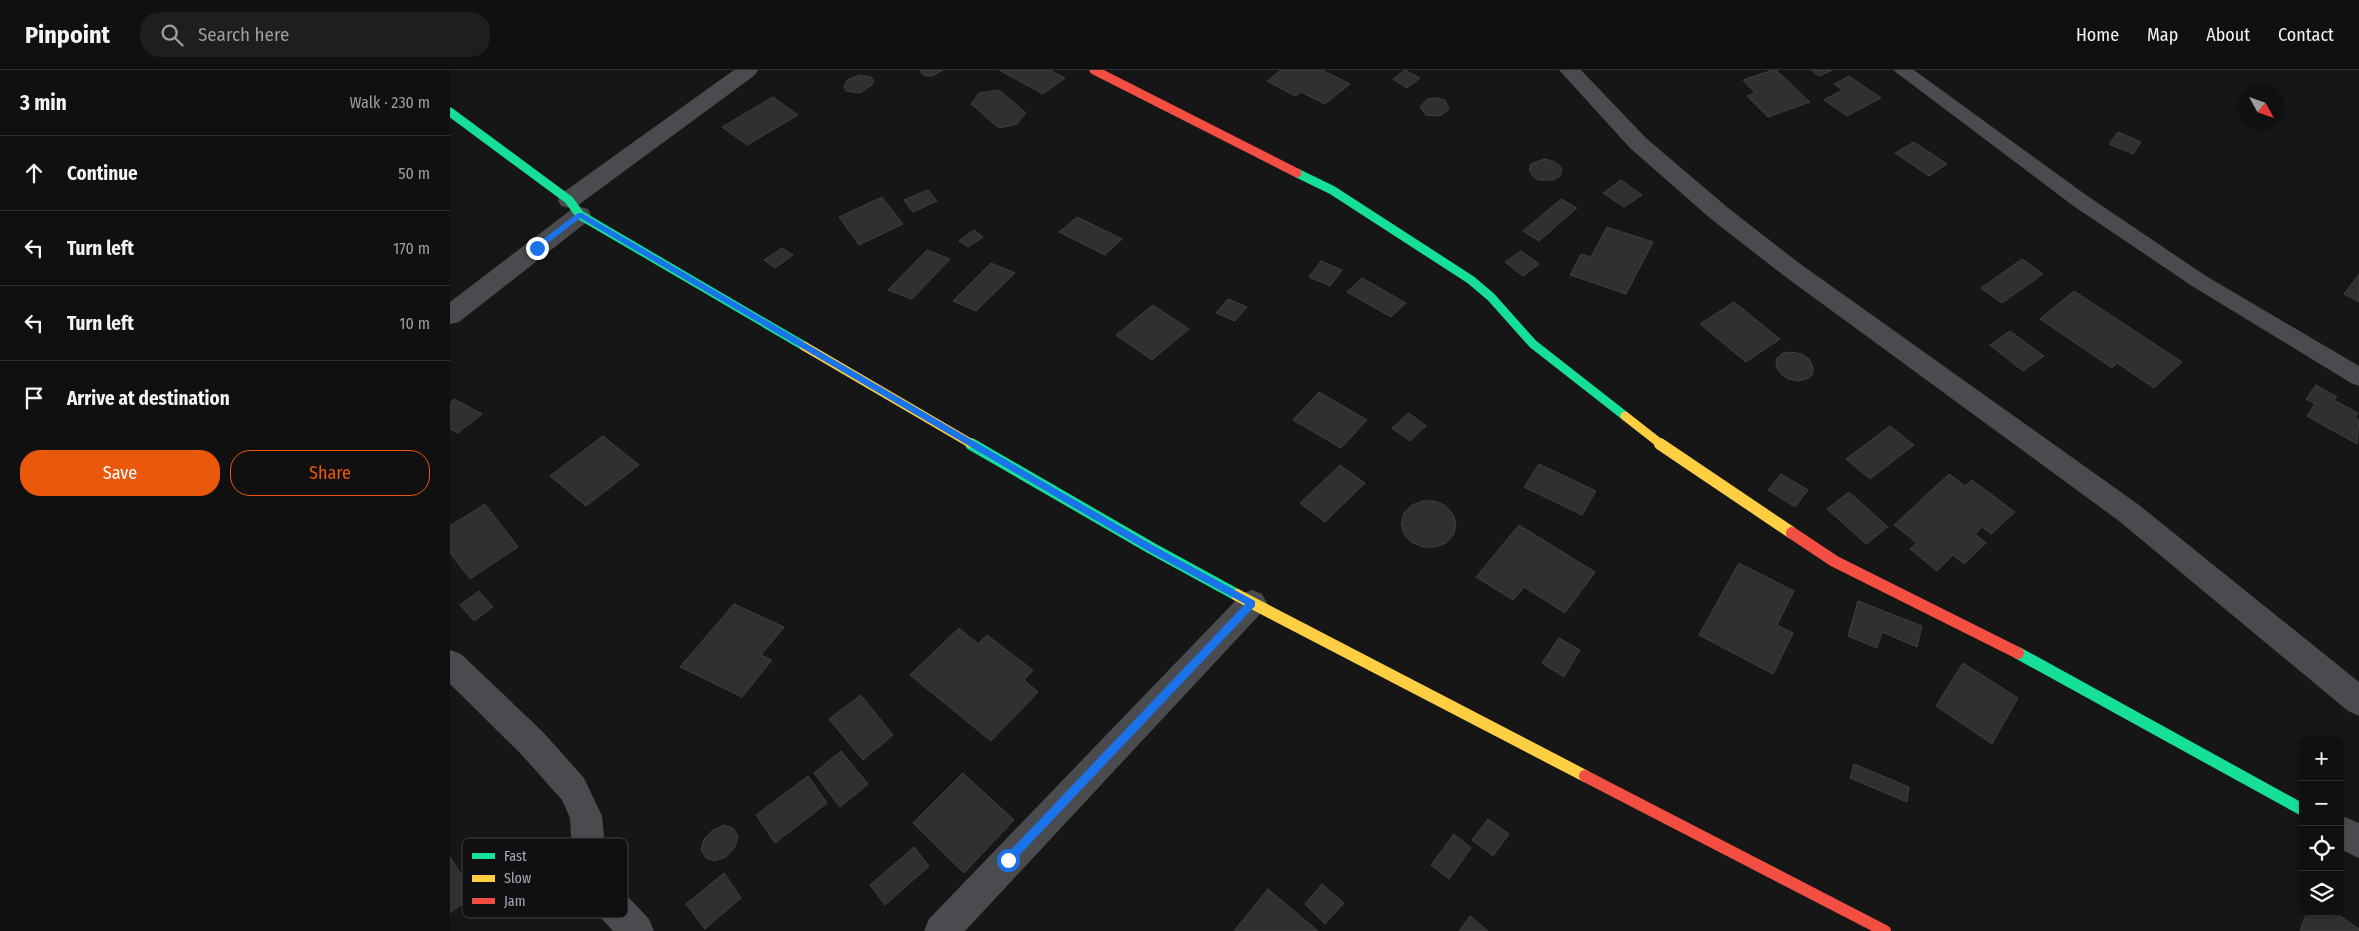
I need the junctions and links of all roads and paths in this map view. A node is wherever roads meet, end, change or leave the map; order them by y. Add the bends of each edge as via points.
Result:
1 (748, 70) edge
2 (1094, 70) edge
3 (1569, 70) edge
4 (1902, 70) edge
5 (450, 112) edge
6 (574, 207) junction
7 (450, 315) edge
8 (2359, 377) edge
9 (1252, 603) junction
10 (450, 664) edge
11 (2359, 701) edge
12 (2299, 808) edge
13 (2344, 833) edge
14 (588, 838) edge
15 (2359, 841) edge
16 (625, 918) edge
17 (637, 931) edge
18 (941, 931) edge
19 (1885, 931) edge

1 - 6 street
2 - 12 street via 1332,190 1471,280 1534,344 1677,457 1834,561 2038,663
3 - 11 street via 1638,143 1719,213 1791,269 2130,513
4 - 8 lane via 2079,200 2199,281
5 - 6 street
6 - 7 street
6 - 9 street via 1151,548
9 - 18 street
9 - 19 street
10 - 14 street via 532,743 572,789 586,816
13 - 15 street
16 - 17 street

